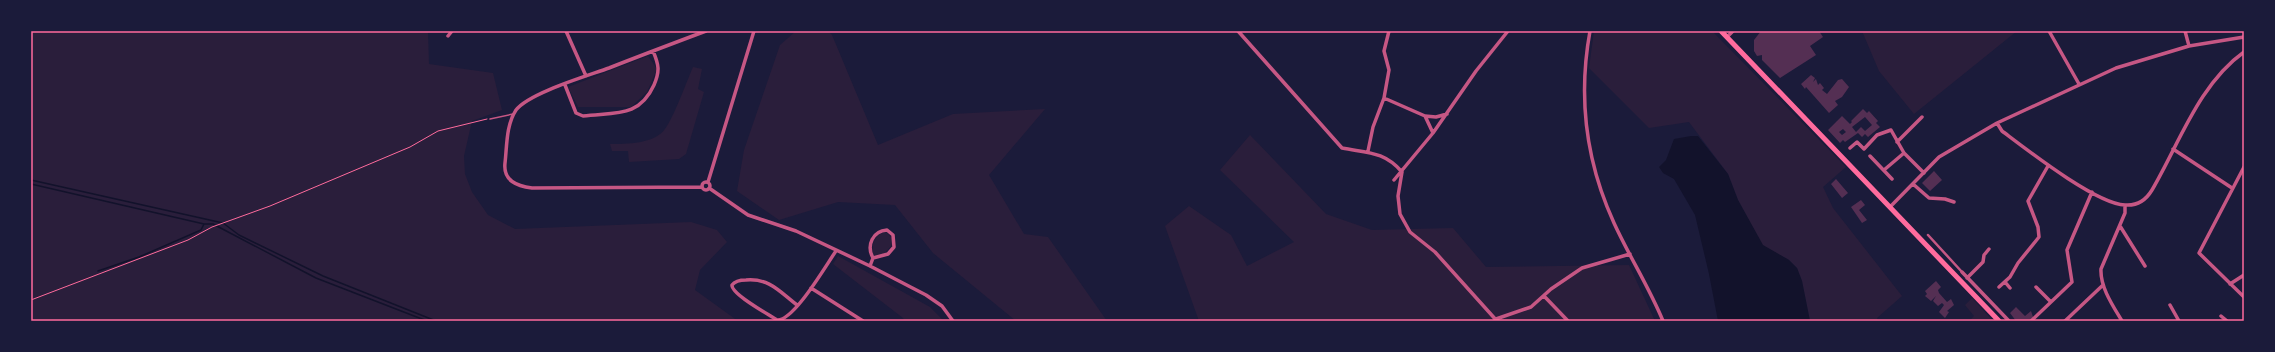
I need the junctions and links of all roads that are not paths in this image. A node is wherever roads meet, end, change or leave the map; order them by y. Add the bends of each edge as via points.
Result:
1 (452, 31) edge
2 (566, 31) edge
3 (706, 31) edge
4 (1238, 31) edge
5 (1389, 31) edge
6 (1508, 31) edge
7 (1590, 31) edge
8 (1721, 31) edge
9 (1734, 31) edge
10 (2049, 31) edge
11 (2185, 31) edge
12 (753, 32) edge
13 (448, 36) dead end
14 (1727, 37) junction
15 (2244, 37) edge
16 (2189, 46) junction
17 (653, 51) junction
18 (2244, 52) edge
19 (586, 76) junction
20 (2079, 84) junction
21 (565, 85) junction
22 (1384, 98) junction
23 (1448, 113) junction
24 (514, 114) junction
25 (1425, 116) junction
26 (1922, 117) dead end
27 (490, 119) road end
28 (1997, 123) junction
29 (1433, 133) junction
30 (1897, 142) junction
31 (1850, 148) dead end
32 (2173, 149) junction
33 (1368, 151) junction
34 (1904, 153) junction
35 (1870, 156) dead end
36 (2048, 166) junction
37 (2244, 167) edge
38 (1884, 170) junction
39 (1402, 172) junction
40 (1924, 173) junction
41 (1892, 179) dead end
42 (1394, 180) dead end
43 (708, 182) junction
44 (1913, 184) junction
45 (702, 187) junction
46 (709, 188) junction
47 (2232, 188) junction
48 (2092, 192) junction
49 (1954, 202) dead end
50 (2125, 205) junction
51 (1890, 207) junction
52 (2120, 226) junction
53 (1928, 235) dead end
54 (1989, 249) dead end
55 (836, 250) junction
56 (1630, 254) junction
57 (873, 258) junction
58 (870, 266) junction
59 (2146, 266) dead end
60 (1965, 275) junction
61 (2244, 275) edge
62 (1959, 281) junction
63 (2005, 282) junction
64 (2230, 284) junction
65 (2103, 285) junction
66 (1999, 287) dead end
67 (2036, 287) dead end
68 (811, 288) junction
69 (2010, 288) dead end
70 (1544, 296) junction
71 (2244, 297) edge
72 (2052, 302) junction
73 (797, 305) junction
74 (2170, 305) dead end
75 (2221, 316) dead end
76 (1497, 320) edge
77 (863, 321) edge
78 (953, 321) edge
79 (1568, 321) edge
80 (1663, 321) edge
81 (1999, 321) edge
82 (2008, 321) edge
83 (2031, 321) edge
84 (2065, 321) edge
85 (2122, 321) edge
86 (2179, 321) edge
87 (2228, 321) edge

1 - 13 street
2 - 19 street
3 - 17 street
4 - 33 street via 1342,148 1362,153
5 - 22 street via 1384,51 1389,70
6 - 23 street via 1476,71
7 - 56 street via 1584,94 1590,154 1602,194
8 - 14 main road
9 - 14 street
10 - 20 street
11 - 16 street
12 - 43 street
14 - 51 main road
15 - 16 street
16 - 20 street via 2116,68
17 - 19 street
17 - 21 street via 660,66 660,73 648,98 632,110 583,116 576,113
18 - 32 street via 2218,76
19 - 21 street
20 - 28 street
21 - 24 street via 529,100
22 - 25 street
22 - 33 street
23 - 25 street via 1436,117
23 - 29 street
24 - 27 lane
24 - 45 street via 510,122 505,169 511,182 517,186
25 - 29 street
26 - 30 street
28 - 36 street via 2002,131
28 - 40 street via 1952,148
29 - 39 street
30 - 31 street via 1890,130 1885,130 1864,149 1857,142
30 - 34 street
32 - 47 street
32 - 50 street via 2148,196 2138,203
33 - 39 street via 1394,163
34 - 38 street
34 - 40 street
35 - 38 street
36 - 48 street
36 - 63 street via 2028,201 2039,237
37 - 47 street
38 - 41 street
39 - 42 street
39 - 76 street via 1398,196 1400,214 1410,232 1435,252
40 - 44 street
43 - 45 street via 703,183
43 - 46 street
44 - 49 street via 1929,198
44 - 51 street
45 - 46 street via 706,190
46 - 55 street via 748,215 796,231
47 - 64 street via 2199,253
48 - 50 street via 2114,203
48 - 72 street via 2067,250 2072,282
50 - 52 street
51 - 62 main road
52 - 59 street
52 - 65 street via 2101,269
53 - 60 street
54 - 60 street via 1984,255 1983,262
55 - 58 street
55 - 68 street
56 - 70 street via 1582,268
56 - 80 street
57 - 57 street via 871,240 878,232 888,230 893,235 894,247 888,254
57 - 58 street
58 - 78 street via 932,299 942,306
60 - 62 street
60 - 82 street
61 - 64 street
62 - 81 main road
63 - 66 street
63 - 69 street
64 - 71 street
65 - 84 street
65 - 85 street
67 - 72 street
68 - 73 street
68 - 77 street
70 - 76 street via 1531,306
70 - 79 street
72 - 83 street
73 - 73 street via 787,317 777,320 739,297 733,292 732,285 736,281 766,281
74 - 86 street
75 - 87 street

